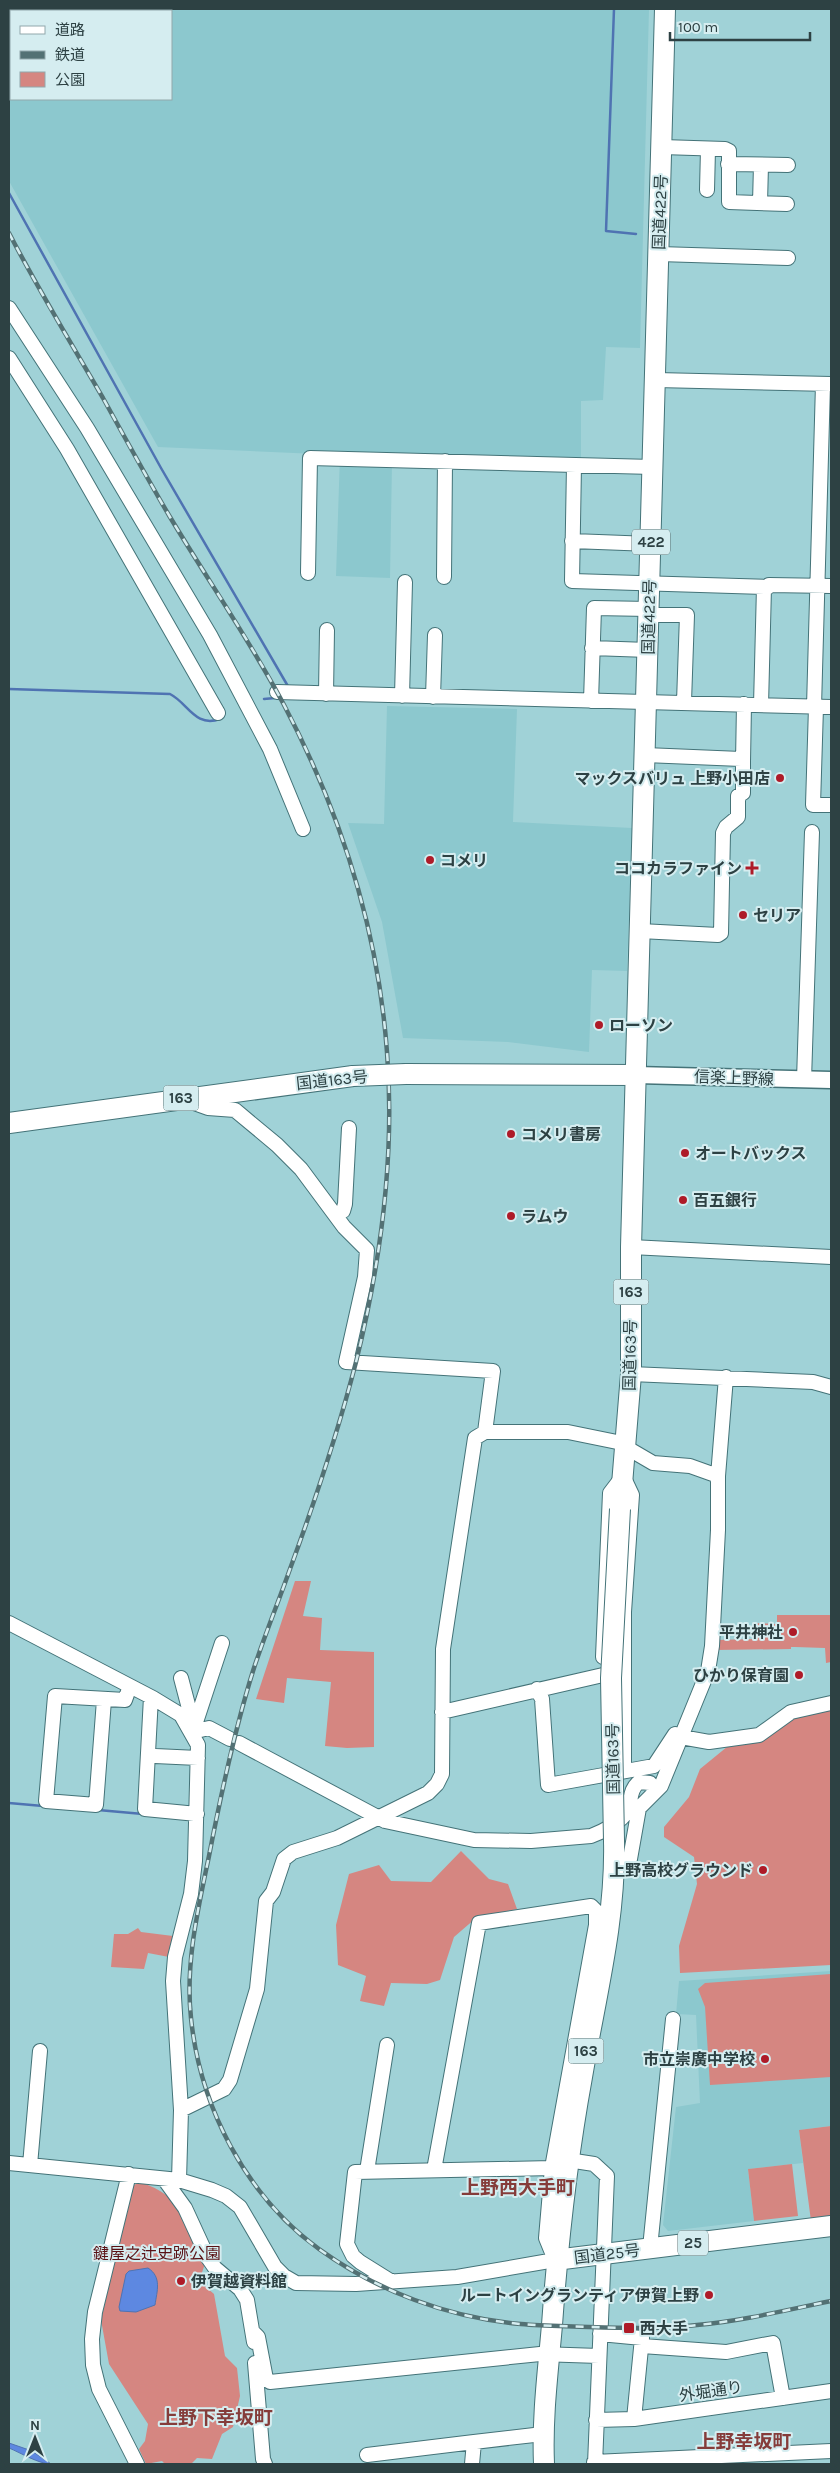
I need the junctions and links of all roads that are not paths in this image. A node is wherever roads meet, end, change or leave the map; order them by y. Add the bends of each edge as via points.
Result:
1 (665, 9) edge
2 (662, 147) junction
3 (708, 150) junction
4 (728, 164) junction
5 (761, 165) junction
6 (788, 165) dead end
7 (707, 190) dead end
8 (760, 203) junction
9 (786, 204) dead end
10 (659, 254) junction
11 (788, 258) dead end
12 (9, 308) edge
13 (9, 358) edge
14 (656, 380) junction
15 (827, 384) edge
16 (445, 461) junction
17 (574, 465) junction
18 (653, 467) junction
19 (572, 541) junction
20 (651, 544) junction
21 (308, 573) dead end
22 (444, 578) dead end
23 (405, 582) dead end
24 (650, 584) junction
25 (817, 586) junction
26 (831, 586) edge
27 (764, 587) junction
28 (649, 612) junction
29 (327, 630) dead end
30 (435, 635) dead end
31 (592, 648) junction
32 (648, 650) junction
33 (286, 692) dead end
34 (326, 694) junction
35 (402, 696) junction
36 (434, 696) junction
37 (591, 701) junction
38 (647, 702) junction
39 (684, 702) junction
40 (744, 704) junction
41 (762, 705) junction
42 (815, 707) junction
43 (831, 707) edge
44 (218, 713) dead end
45 (645, 755) junction
46 (743, 762) junction
47 (831, 805) edge
48 (302, 829) dead end
49 (812, 832) dead end
50 (640, 931) junction
51 (636, 1075) junction
52 (804, 1080) junction
53 (831, 1080) edge
54 (189, 1097) junction
55 (9, 1123) edge
56 (349, 1128) dead end
57 (336, 1214) junction
58 (632, 1247) junction
59 (831, 1257) edge
60 (631, 1374) junction
61 (726, 1377) junction
62 (831, 1387) edge
63 (484, 1432) junction
64 (626, 1447) junction
65 (623, 1476) junction
66 (718, 1476) junction
67 (9, 1623) edge
68 (222, 1643) dead end
69 (603, 1675) junction
70 (181, 1678) dead end
71 (130, 1686) junction
72 (538, 1689) junction
73 (699, 1692) junction
74 (151, 1697) junction
75 (104, 1700) junction
76 (831, 1703) edge
77 (442, 1712) junction
78 (190, 1723) junction
79 (680, 1737) junction
80 (155, 1756) dead end
81 (198, 1758) junction
82 (624, 1770) junction
83 (604, 1775) junction
84 (655, 1791) junction
85 (197, 1814) junction
86 (377, 1818) junction
87 (614, 1864) junction
88 (673, 2019) dead end
89 (387, 2045) dead end
90 (40, 2051) dead end
91 (181, 2110) junction
92 (9, 2163) edge
93 (560, 2164) junction
94 (30, 2165) junction
95 (434, 2170) junction
96 (367, 2171) junction
97 (129, 2174) junction
98 (164, 2179) junction
99 (179, 2180) junction
100 (831, 2226) edge
101 (650, 2248) junction
102 (603, 2253) junction
103 (555, 2260) junction
104 (392, 2282) junction
105 (253, 2332) junction
106 (600, 2334) junction
107 (642, 2346) junction
108 (549, 2354) junction
109 (599, 2356) junction
110 (831, 2391) edge
111 (783, 2398) junction
112 (634, 2419) junction
113 (596, 2420) junction
114 (543, 2434) junction
115 (474, 2442) junction
116 (831, 2451) edge
117 (367, 2455) dead end
118 (594, 2463) edge
119 (137, 2464) edge
120 (265, 2464) edge
121 (472, 2464) edge
122 (544, 2464) edge

1 - 2 highway, 国道422号 / 422
2 - 3 street
2 - 10 highway, 国道422号 / 422
3 - 4 street via 728,151
3 - 7 street
4 - 5 street
4 - 8 street via 728,202
5 - 6 street
5 - 8 street
8 - 9 street
10 - 11 street
10 - 14 highway, 国道422号 / 422
12 - 48 street via 110,466 210,635 270,749
13 - 44 street via 67,449
14 - 15 street
14 - 18 highway, 国道422号 / 422
15 - 25 street
16 - 17 street
16 - 21 street via 310,458
16 - 22 street
17 - 18 street
17 - 19 street
18 - 20 highway, 国道422号 / 422
19 - 20 street
19 - 24 street via 572,581
20 - 24 highway, 国道422号 / 422
23 - 35 street
24 - 27 street
24 - 28 highway, 国道422号 / 422
25 - 26 street
25 - 27 street
25 - 42 street
27 - 41 street
28 - 31 street via 594,608
28 - 32 highway, 国道422号 / 422
28 - 39 street via 687,615
29 - 34 street
30 - 36 street
31 - 32 street
31 - 37 street
32 - 38 highway, 国道422号 / 422
33 - 34 street
34 - 35 street
35 - 36 street
36 - 37 street
37 - 38 street
38 - 39 street
38 - 45 highway, 国道422号 / 422
39 - 40 street
40 - 41 street
40 - 46 street
41 - 42 street
42 - 43 street
42 - 47 street via 813,805
45 - 46 street via 740,758
45 - 50 highway, 国道422号 / 422
46 - 50 street via 743,793 738,796 738,817 723,833 721,933 718,936
49 - 52 street
50 - 51 highway, 国道422号 / 422
51 - 52 main road, 信楽上野線
51 - 54 highway, 国道163号 / 163, bridge via 353,1076
51 - 58 highway, 国道163号 / 163
52 - 53 main road, 信楽上野線
54 - 55 highway, 国道163号 / 163
54 - 57 street via 194,1103 208,1108 235,1110 241,1114 301,1169
56 - 57 street via 345,1204 343,1211
57 - 63 street via 367,1250 366,1277 346,1362 493,1371
58 - 59 street
58 - 60 highway, 国道163号 / 163
60 - 61 street
60 - 64 highway, 国道163号 / 163
61 - 62 street via 813,1382
61 - 66 street
63 - 64 street via 568,1432 617,1442
63 - 77 street via 475,1438 452,1585 443,1649
64 - 65 highway, 国道163号 / 163
64 - 66 street via 653,1463 690,1466
65 - 69 street via 610,1493
65 - 82 street via 632,1495 624,1612
65 - 87 highway, 国道163号 / 163, bridge via 612,1678
66 - 73 street via 712,1646 708,1671
67 - 71 street
68 - 78 street
69 - 72 street
69 - 83 street
70 - 78 street
71 - 74 street
71 - 75 street via 125,1700
72 - 77 street
72 - 83 street via 542,1699 548,1785
73 - 79 street
73 - 82 street via 695,1691 672,1739 654,1766
74 - 78 street
74 - 85 street via 145,1809
75 - 75 street via 55,1696 46,1801 96,1805
76 - 79 street via 791,1712 759,1735 709,1742
77 - 86 street via 442,1774 437,1784 428,1793
78 - 81 street via 198,1745
78 - 86 street via 210,1728
79 - 84 street via 661,1786
80 - 81 street
81 - 85 street
82 - 83 street
84 - 86 street via 650,1783 640,1782 632,1790 624,1815 591,1836 532,1841 474,1840
84 - 87 street via 639,1808 630,1859
85 - 91 street via 191,1894 180,1930 173,1980
86 - 91 street via 337,1838 293,1852 284,1859 273,1892 266,1901 257,1989 230,2080 224,2089
87 - 93 highway, 国道163号 / 163 via 607,1938
88 - 101 street
89 - 96 street
90 - 94 street
91 - 99 street
92 - 94 street
93 - 95 street
93 - 95 street via 594,1933 596,1911 591,1906 479,1923
93 - 102 street via 594,2164 607,2176
93 - 103 highway, 国道163号 / 163
94 - 97 street
95 - 96 street
96 - 104 street via 355,2172 347,2244 352,2256
97 - 98 street
97 - 119 street via 95,2312 92,2365 99,2389
98 - 99 street
98 - 105 street via 185,2208 208,2258 247,2300
99 - 104 street via 226,2196 240,2207 275,2267 296,2283
100 - 101 highway, 国道25号 / 25
101 - 102 highway, 国道25号 / 25
102 - 103 highway, 国道25号 / 25
102 - 106 street
103 - 104 street via 457,2277
103 - 108 highway, 国道25号
105 - 108 street via 258,2337 266,2379 270,2382
105 - 120 street
106 - 107 street via 642,2338
106 - 109 street
107 - 111 street via 726,2352 773,2343
107 - 112 street
108 - 109 street
108 - 114 highway, 国道25号
109 - 113 street
110 - 111 street, 外堀通り
111 - 112 street, 外堀通り
112 - 113 street, 外堀通り
113 - 118 street
114 - 115 street
114 - 122 highway, 国道25号
115 - 117 street
115 - 121 street
116 - 118 street

